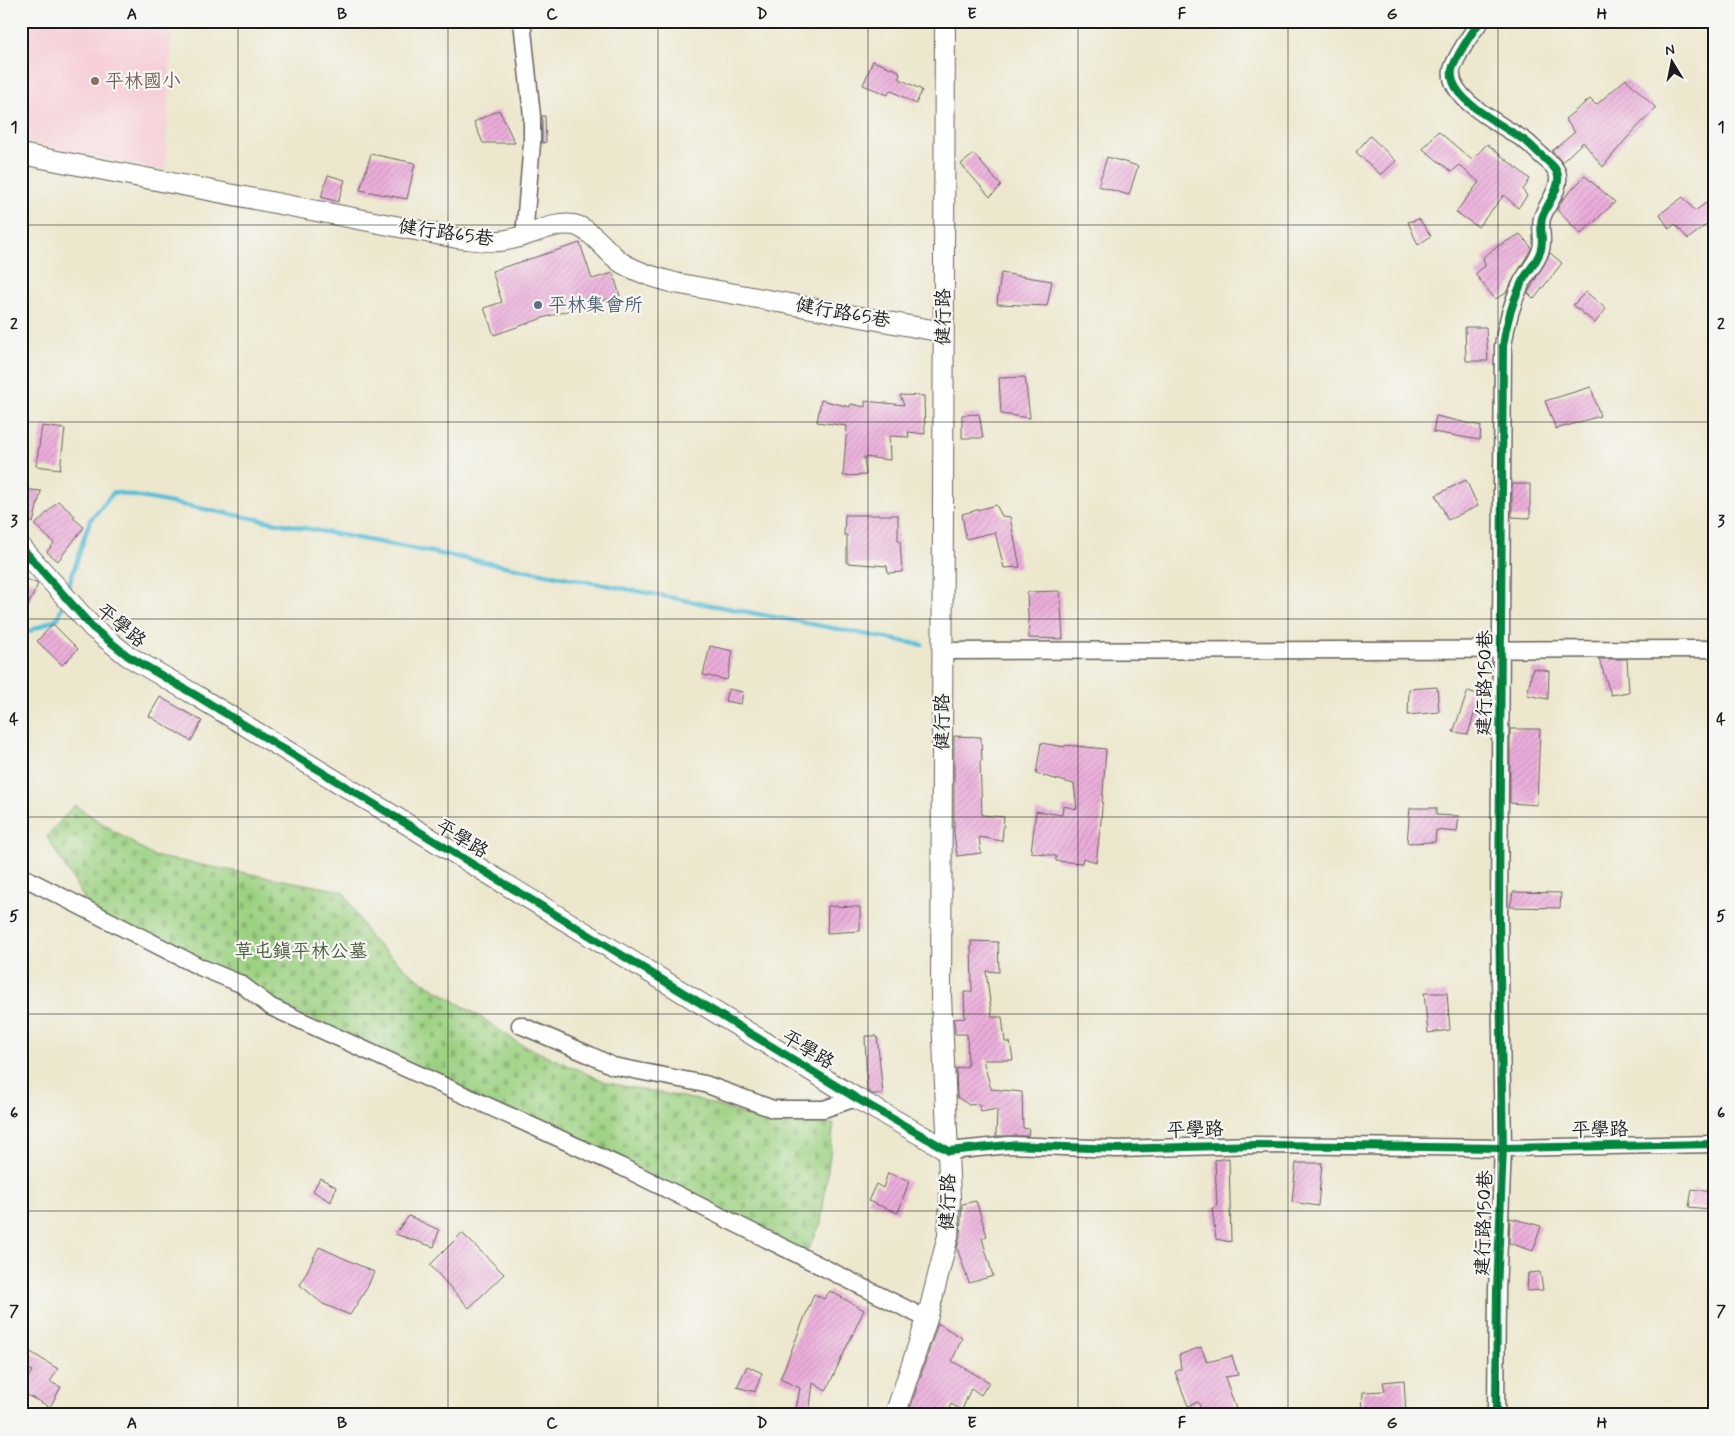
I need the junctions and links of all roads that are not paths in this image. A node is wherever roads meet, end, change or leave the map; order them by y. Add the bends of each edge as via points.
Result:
1 (522, 21) edge
2 (945, 21) edge
3 (1480, 21) edge
4 (21, 154) edge
5 (524, 237) junction
6 (943, 332) junction
7 (21, 547) edge
8 (1714, 649) edge
9 (1502, 650) junction
10 (942, 651) junction
11 (21, 876) edge
12 (520, 1026) dead end
13 (856, 1098) junction
14 (1714, 1144) edge
15 (1503, 1148) junction
16 (949, 1151) junction
17 (927, 1319) junction
18 (895, 1415) edge
19 (1496, 1415) edge

1 - 5 street via 532,116
2 - 6 street, 健行路
3 - 9 street, 建行路150巷 via 1452,71 1455,87 1462,97 1489,118 1528,143 1555,168 1558,177 1542,218 1540,253 1521,285 1505,328
4 - 5 street, 健行路65巷 via 457,238 499,242
5 - 6 street, 健行路65巷 via 559,225 575,225 620,262 667,281
6 - 10 street, 健行路
7 - 13 street, 平學路 via 93,628 128,656
8 - 9 street
9 - 10 street
9 - 15 street, 建行路150巷 via 1499,915
10 - 16 street, 健行路 via 941,995
11 - 17 street via 200,967 241,984 271,1007 622,1167
12 - 13 street via 613,1066 705,1084 773,1109 824,1109
13 - 16 street, 平學路
14 - 15 street, 平學路
15 - 16 street, 平學路 via 1254,1145 1118,1149 1009,1145
15 - 19 street, 建行路150巷
16 - 17 street, 健行路 via 948,1236
17 - 18 street, 健行路

